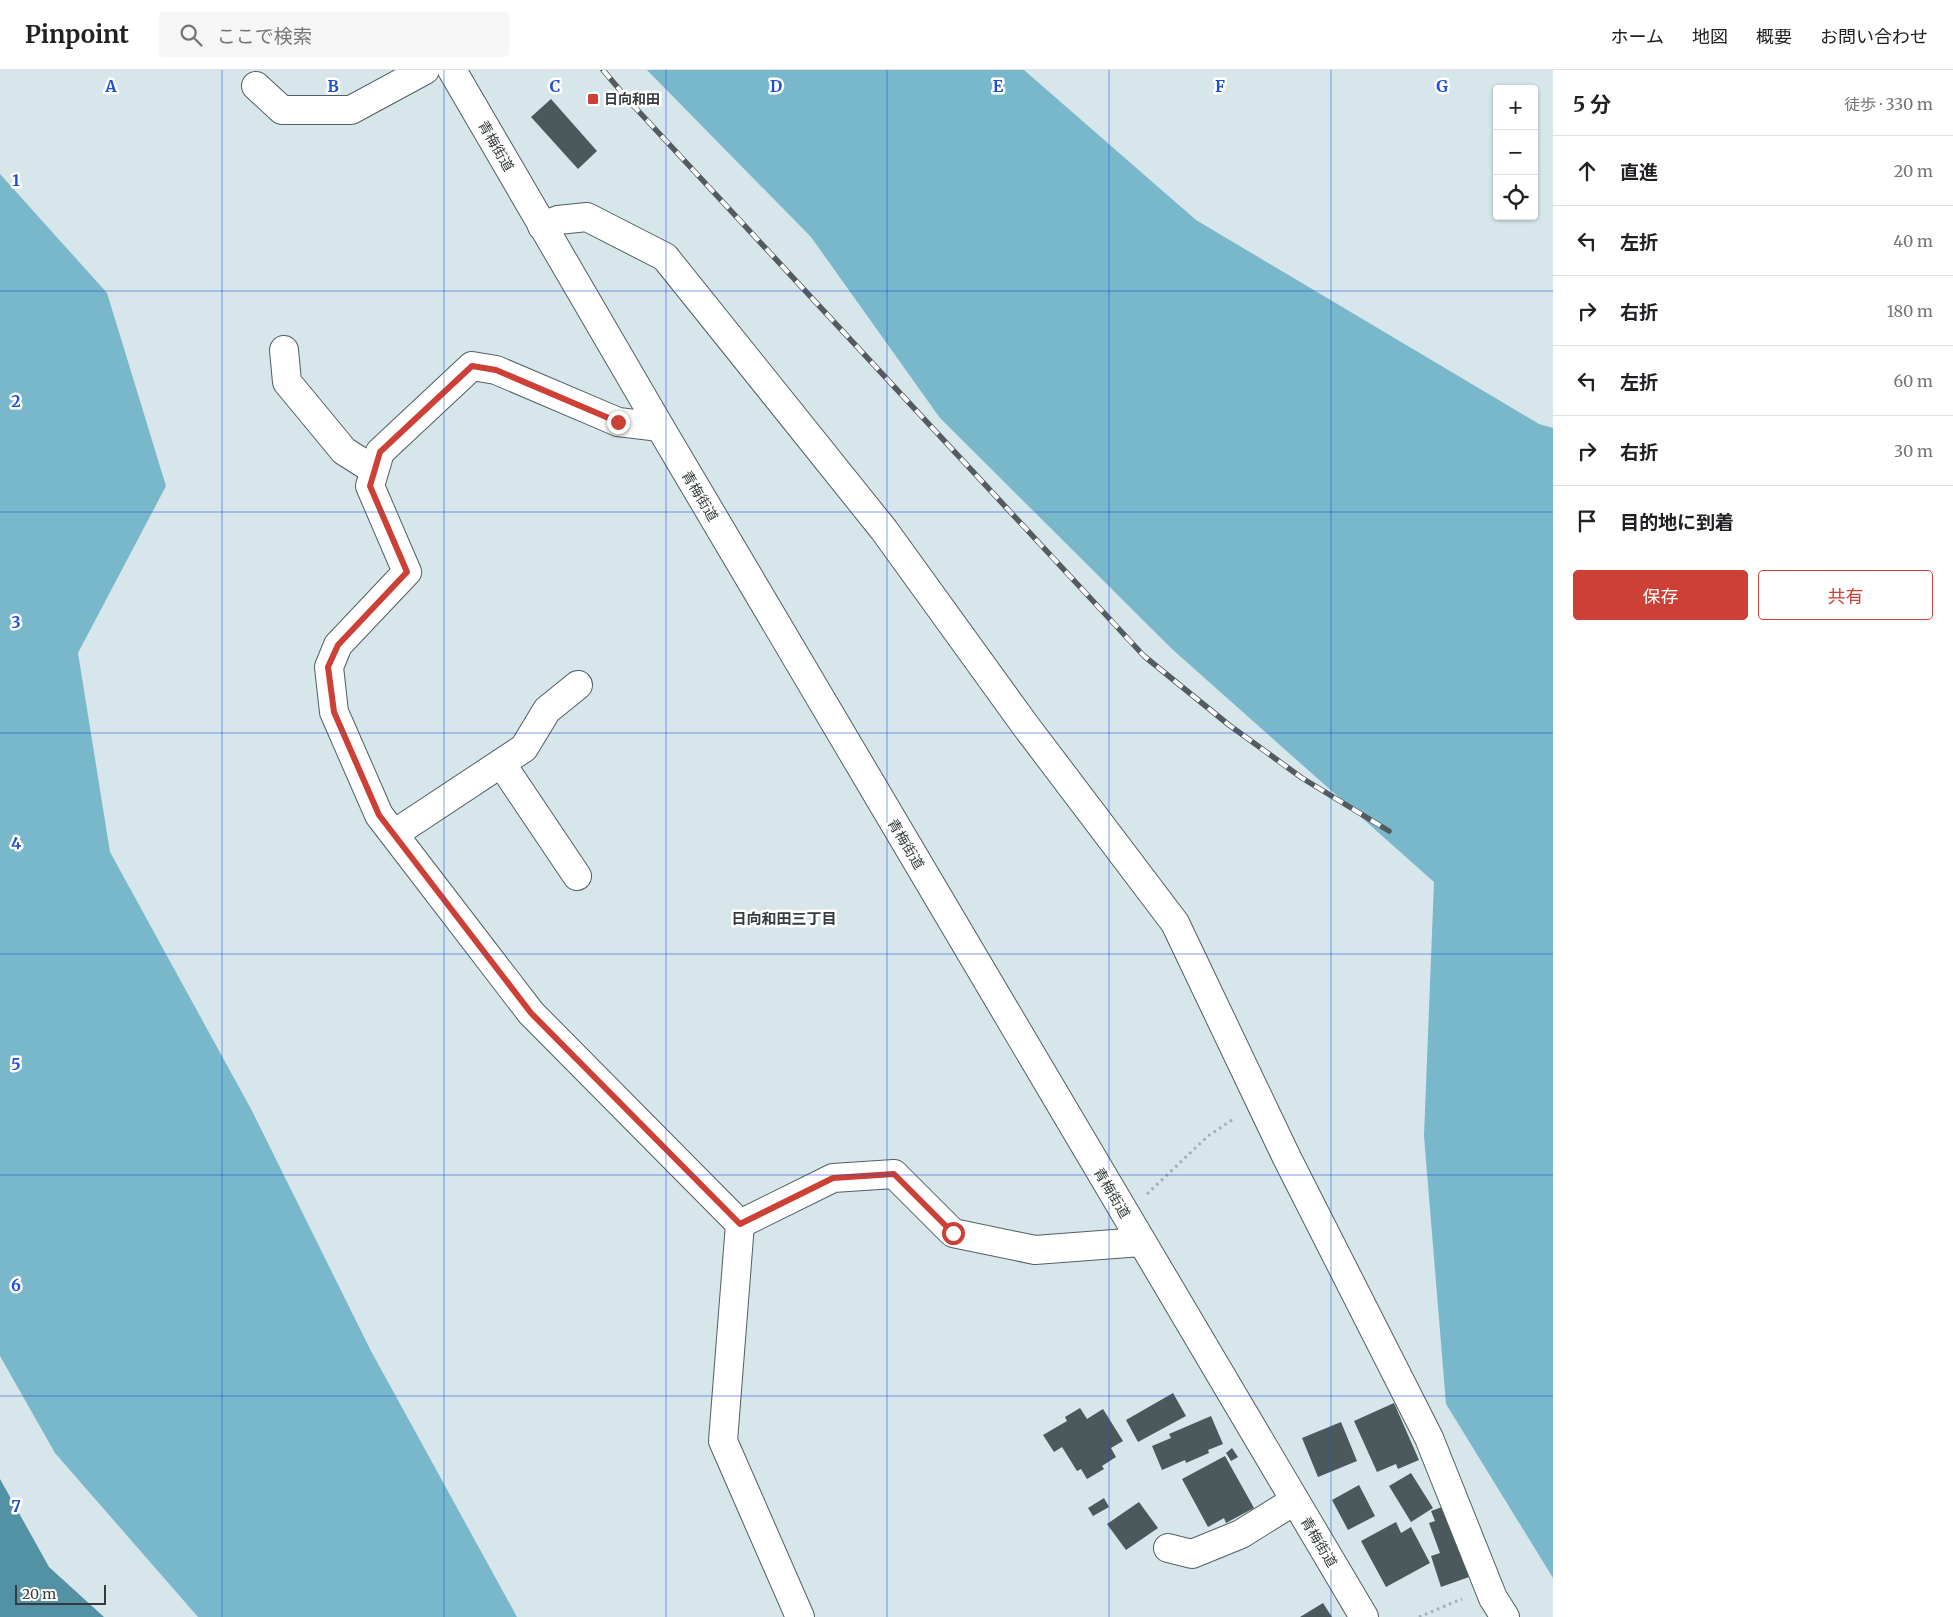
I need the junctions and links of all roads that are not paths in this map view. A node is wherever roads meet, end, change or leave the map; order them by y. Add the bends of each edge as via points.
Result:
1 (424, 70) edge
2 (452, 70) edge
3 (256, 86) dead end
4 (542, 226) junction
5 (284, 350) dead end
6 (660, 427) junction
7 (374, 470) junction
8 (578, 685) dead end
9 (501, 763) junction
10 (394, 834) junction
11 (577, 876) dead end
12 (740, 1224) junction
13 (1141, 1242) junction
14 (1294, 1501) junction
15 (1168, 1548) dead end
16 (800, 1617) edge
17 (1364, 1617) edge
18 (1505, 1617) edge

1 - 3 main road via 351,110 282,110
2 - 4 main road, 青梅街道
4 - 6 main road, 青梅街道
4 - 18 main road via 558,220 587,217 665,257 884,530 1174,923 1429,1438 1493,1598
5 - 7 main road via 287,382 344,451
6 - 7 main road via 618,422 496,370 472,366 380,452
6 - 13 main road, 青梅街道
7 - 10 main road via 370,486 407,572 338,645 328,667 334,712 379,815
8 - 9 main road via 547,710 524,748
9 - 10 main road
9 - 11 main road
10 - 12 main road via 531,1013
12 - 13 main road via 833,1178 894,1174 953,1233 1035,1250
12 - 16 main road via 723,1441
13 - 14 main road, 青梅街道
14 - 15 main road via 1241,1534 1192,1554
14 - 17 main road, 青梅街道

